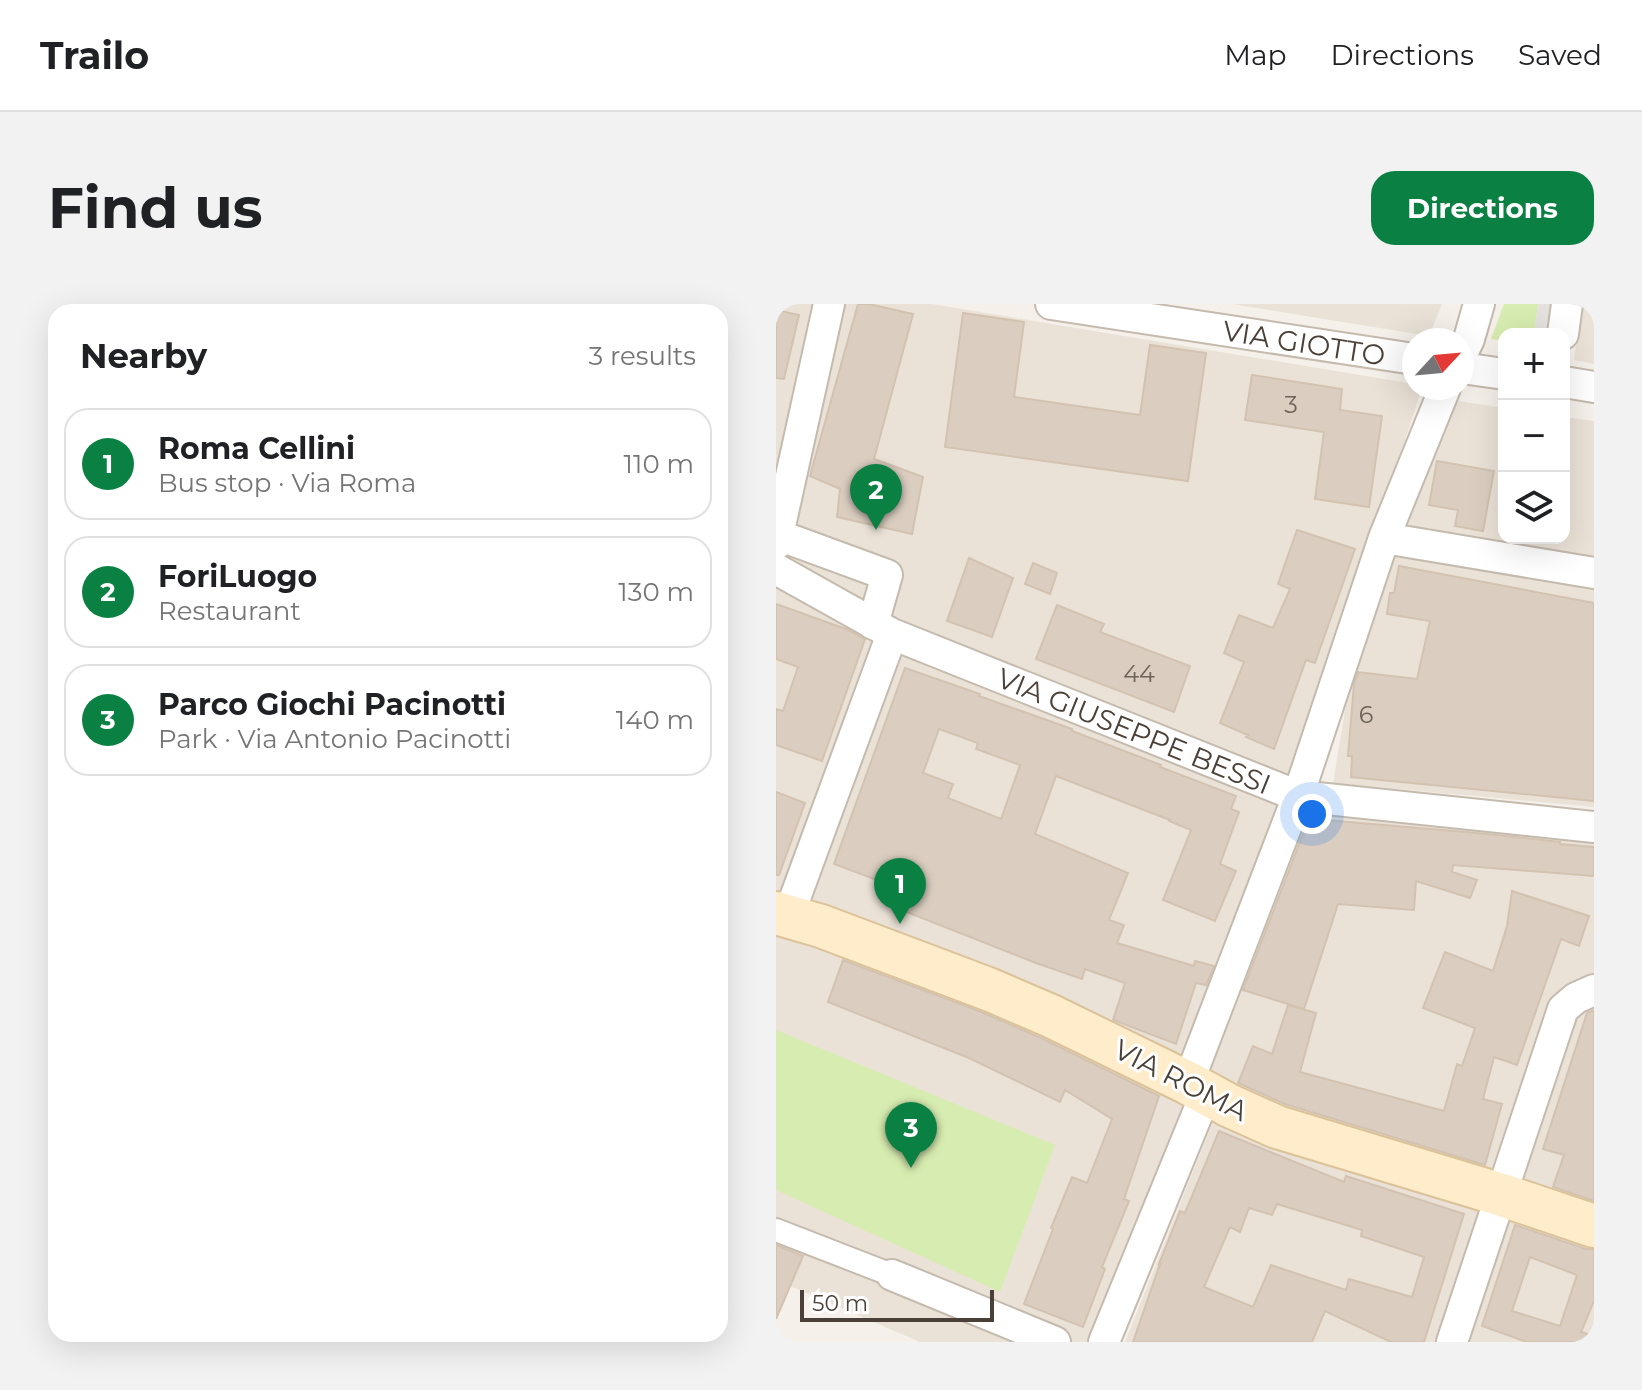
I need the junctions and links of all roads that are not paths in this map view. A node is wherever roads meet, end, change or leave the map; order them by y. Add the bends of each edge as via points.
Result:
1 (829, 304) edge
2 (1051, 304) edge
3 (1479, 304) edge
4 (1567, 304) edge
5 (1472, 328) edge
6 (1564, 328) edge
7 (1402, 357) edge
8 (1474, 370) edge
9 (1498, 373) edge
10 (1570, 383) edge
11 (1594, 387) edge
12 (1440, 400) edge
13 (1384, 538) junction
14 (777, 539) edge
15 (776, 569) edge
16 (1594, 573) edge
17 (883, 629) junction
18 (1298, 796) junction
19 (1594, 827) edge
20 (782, 915) edge
21 (1594, 990) edge
22 (1197, 1088) junction
23 (1502, 1195) junction
24 (1594, 1226) edge
25 (776, 1230) edge
26 (892, 1275) joint
27 (1055, 1342) edge
28 (1104, 1342) edge
29 (1452, 1342) edge

1 - 14 street
2 - 7 street, VIA GIOTTO
3 - 5 street
4 - 6 street
8 - 9 street
10 - 11 street
12 - 13 street
13 - 16 street
13 - 18 street
14 - 17 street via 887,575
15 - 17 street, VIA GIUSEPPE BESSI
17 - 18 street, VIA GIUSEPPE BESSI
17 - 20 street
18 - 19 street, VIA GIUSEPPE BESSI
18 - 22 street
20 - 22 main road, VIA ROMA via 988,989
21 - 23 street via 1563,1009
22 - 23 main road, VIA ROMA via 1277,1127
22 - 28 street
23 - 24 main road, VIA ROMA
23 - 29 street
25 - 26 street
26 - 27 street

